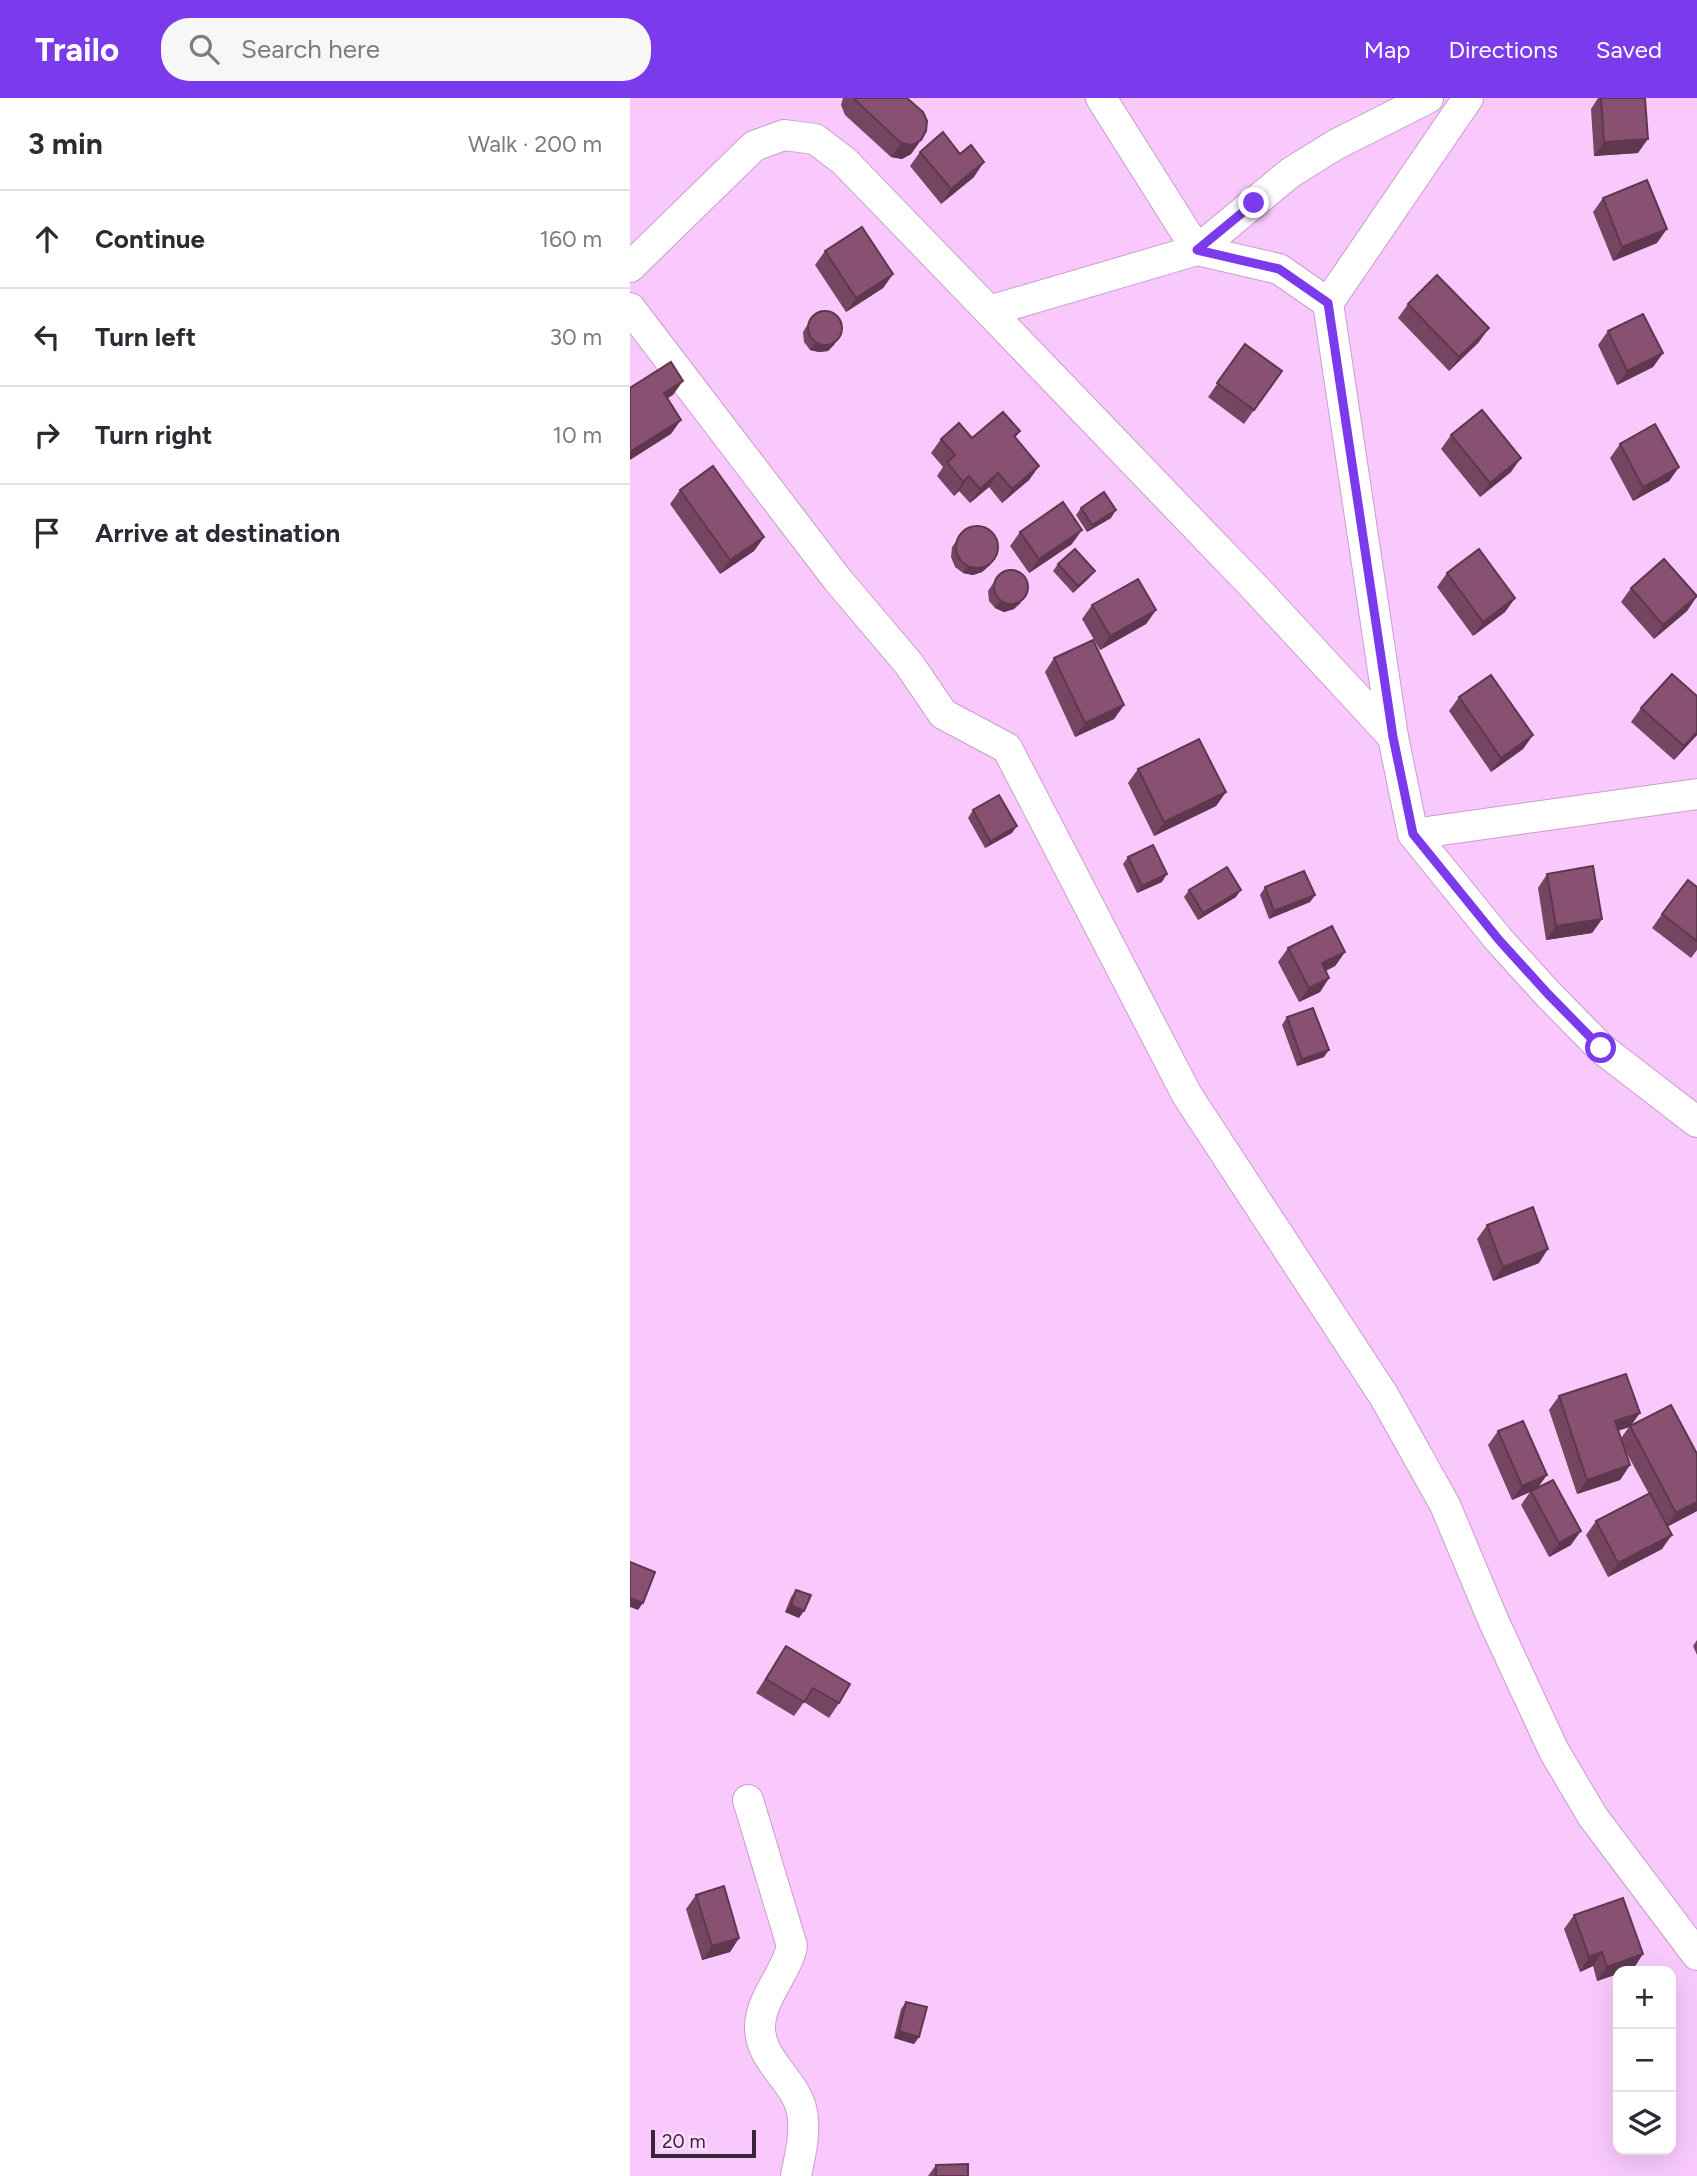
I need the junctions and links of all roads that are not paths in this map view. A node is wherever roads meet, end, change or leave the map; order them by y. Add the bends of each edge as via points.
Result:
1 (1101, 98) edge
2 (1428, 98) edge
3 (1468, 98) edge
4 (1197, 250) junction
5 (630, 267) edge
6 (1328, 303) junction
7 (630, 307) edge
8 (989, 311) junction
9 (1393, 737) junction
10 (1697, 794) edge
11 (1413, 834) junction
12 (1697, 1122) edge
13 (747, 1800) dead end
14 (1697, 1955) edge
15 (796, 2176) edge

1 - 4 street
2 - 4 street via 1290,173
3 - 6 street
4 - 6 street via 1279,269
4 - 8 street
5 - 8 street via 754,145 784,135 815,139 844,161
6 - 9 street
7 - 14 street via 837,579 909,664 943,714 1007,748 1187,1095 1384,1396 1445,1505 1554,1751 1593,1817
8 - 9 street
9 - 11 street
10 - 11 street
11 - 12 street via 1499,940 1601,1048
13 - 15 street via 792,1946 789,1961 763,2009 760,2026 773,2066 795,2092 802,2112

